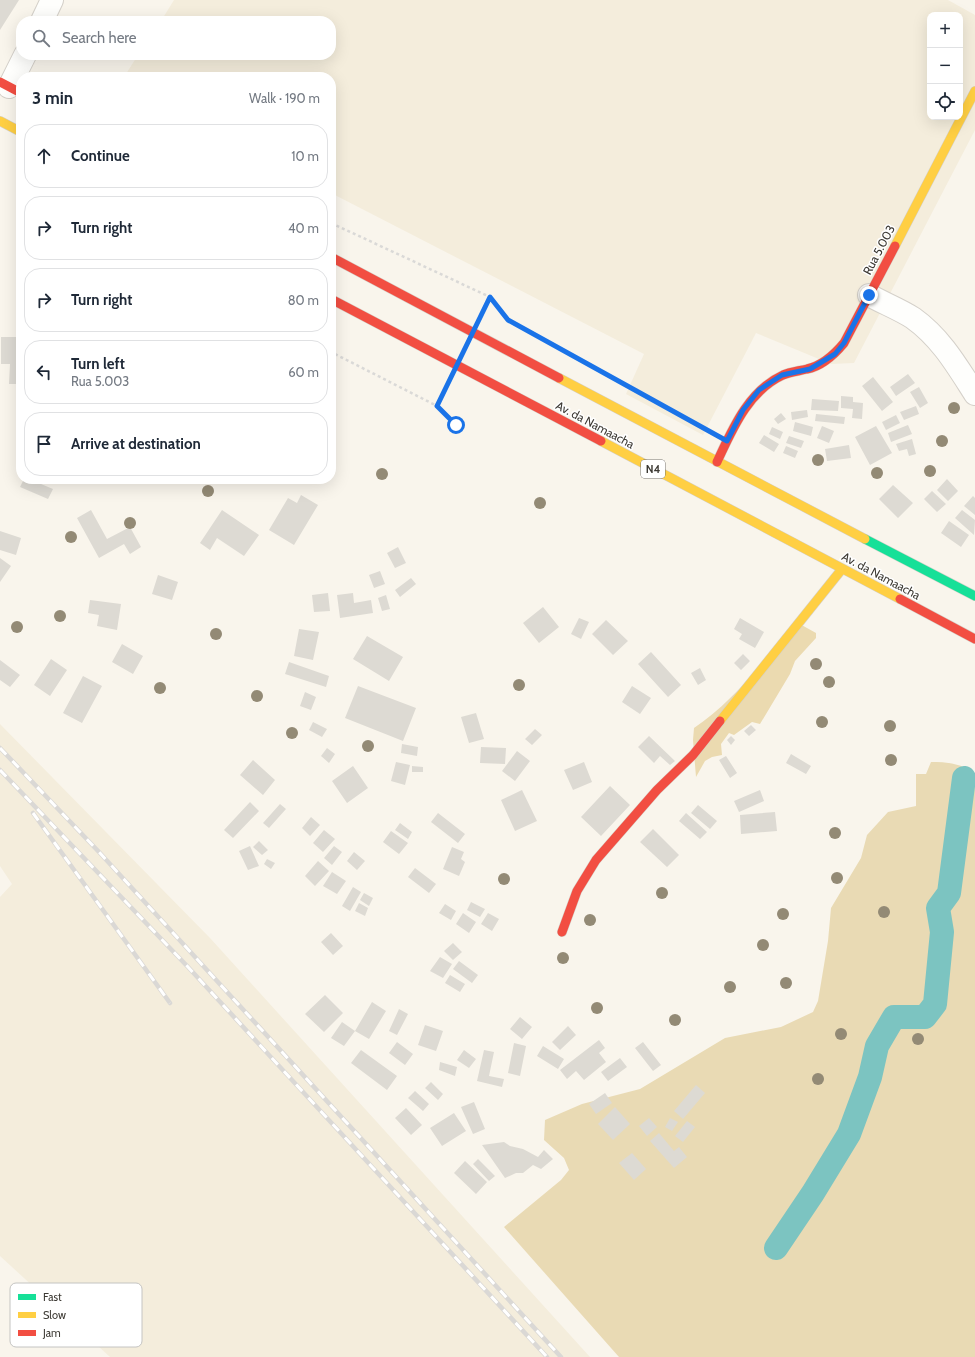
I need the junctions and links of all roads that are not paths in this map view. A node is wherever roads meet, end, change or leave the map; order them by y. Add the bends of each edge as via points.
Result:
1 (52, 0) edge
2 (44, 16) edge
3 (23, 60) edge
4 (17, 72) edge
5 (16, 74) edge
6 (10, 87) edge
7 (975, 91) edge
8 (0, 121) edge
9 (16, 129) edge
10 (336, 260) edge
11 (869, 295) junction
12 (336, 301) edge
13 (975, 394) edge
14 (717, 462) junction
15 (842, 569) junction
16 (975, 596) edge
17 (975, 639) edge
18 (562, 932) dead end

1 - 2 street
3 - 4 street
5 - 6 street
7 - 11 main road, Rua 5.003
8 - 9 main road
10 - 14 main road, Av. da Namaacha
11 - 13 street via 912,318 932,334 948,351
11 - 14 main road, Rua 5.003 via 844,343 835,354 810,369 782,375 759,390 743,410
12 - 15 main road, Av. da Namaacha / N4
14 - 16 main road, Av. da Namaacha
15 - 17 main road, Av. da Namaacha / N4
15 - 18 main road via 693,755 652,795 596,860 577,891

